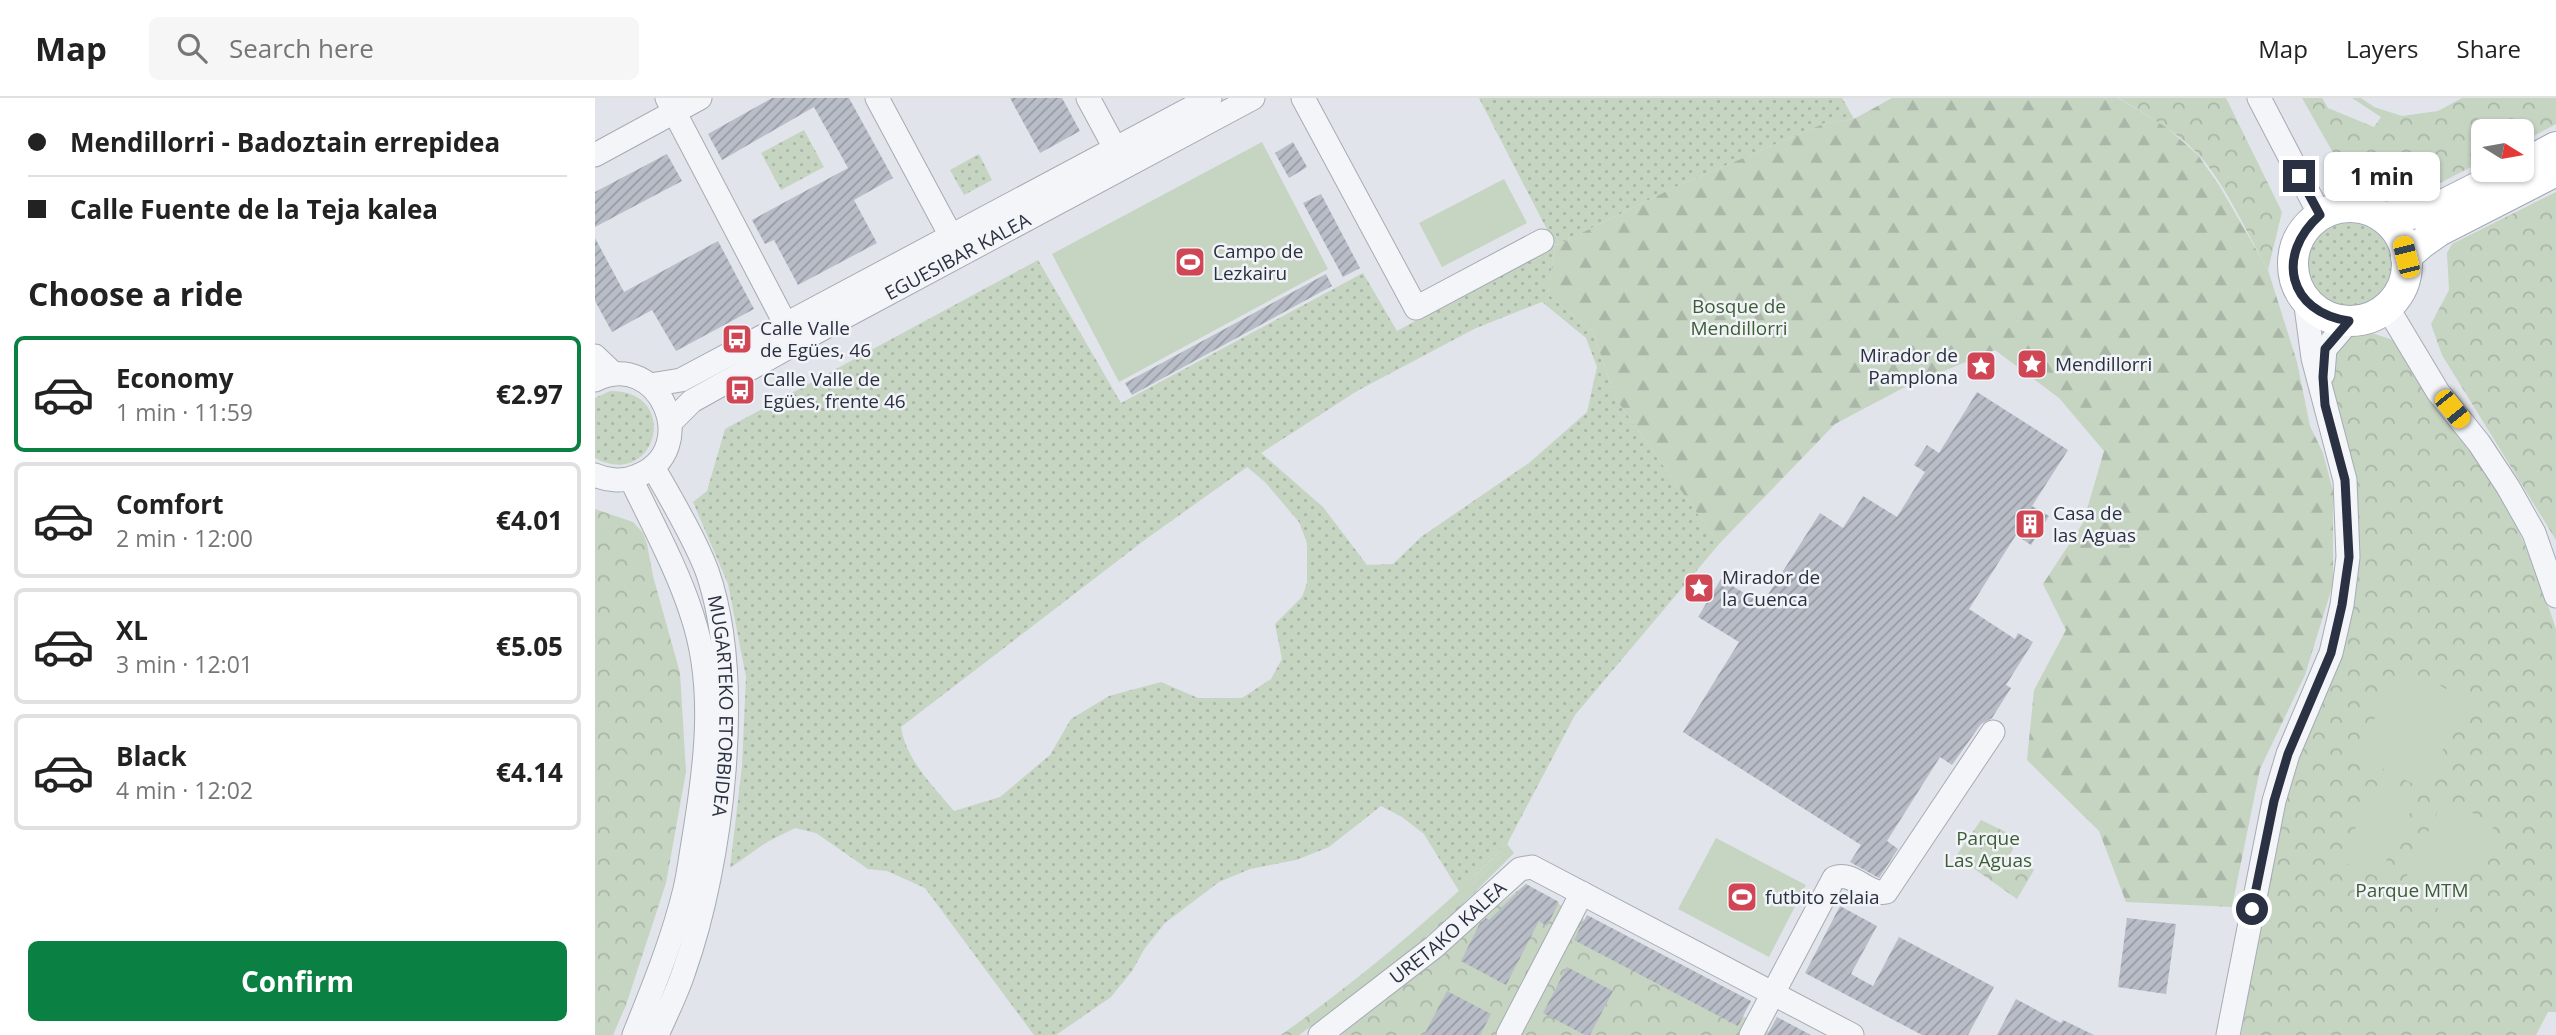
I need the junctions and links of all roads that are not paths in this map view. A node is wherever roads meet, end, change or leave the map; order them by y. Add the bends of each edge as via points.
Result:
1 (700, 98) edge
2 (877, 98) edge
3 (1088, 98) edge
4 (1210, 98) edge
5 (1253, 98) edge
6 (1303, 98) edge
7 (2259, 98) edge
8 (671, 105) edge
9 (2556, 147) edge
10 (1115, 148) junction
11 (595, 155) edge
12 (2534, 159) edge
13 (2556, 171) edge
14 (2494, 182) edge
15 (2320, 215) junction
16 (2382, 217) junction
17 (2434, 222) junction
18 (951, 236) junction
19 (1542, 241) dead end
20 (2406, 257) junction
21 (2305, 299) junction
22 (2387, 307) junction
23 (2349, 321) junction
24 (786, 325) junction
25 (595, 356) edge
26 (604, 377) edge
27 (650, 385) junction
28 (2325, 405) junction
29 (671, 422) junction
30 (653, 467) junction
31 (595, 475) edge
32 (631, 479) junction
33 (2556, 596) edge
34 (1993, 732) dead end
35 (1582, 893) junction
36 (1772, 993) junction
37 (2237, 995) junction
38 (634, 1035) edge
39 (657, 1035) edge
40 (1321, 1035) edge
41 (1508, 1035) edge
42 (1751, 1035) edge
43 (1852, 1035) edge
44 (2228, 1035) edge
45 (2235, 1035) edge

1 - 8 street
2 - 18 street
3 - 10 street
4 - 10 street, EGUESIBAR KALEA
5 - 29 street, EGUESIBAR KALEA via 805,338 692,401
6 - 19 street via 1416,309
7 - 15 street
8 - 11 street
8 - 24 street
9 - 12 main road
10 - 18 street, EGUESIBAR KALEA
13 - 17 main road
14 - 17 main road
15 - 16 main road via 2351,206
15 - 21 main road via 2296,244 2293,264
16 - 17 main road
16 - 20 main road via 2403,242
17 - 20 main road
18 - 24 street, EGUESIBAR KALEA
20 - 22 main road via 2406,276
21 - 23 main road via 2325,315
21 - 28 street
22 - 23 main road via 2376,315
22 - 33 street via 2438,392 2508,487 2533,533
23 - 28 street via 2325,349
24 - 27 street, EGUESIBAR KALEA via 681,380
25 - 26 street
26 - 27 street via 639,379
27 - 29 street via 664,402
28 - 37 street via 2345,480 2349,557 2342,605 2331,653 2288,754 2274,801
29 - 30 street via 664,454
30 - 32 street
30 - 39 street, MUGARTEKO ETORBIDEA via 706,570 725,654 724,748 708,888 685,971
31 - 32 street via 615,481
32 - 38 street, MUGARTEKO ETORBIDEA via 693,616 704,665 707,727 685,890
34 - 36 street via 1886,892 1849,876 1835,878
35 - 36 street, URETAKO KALEA
35 - 40 street, URETAKO KALEA via 1532,867 1520,869 1434,947
35 - 41 street
36 - 42 street
36 - 43 street, URETAKO KALEA
37 - 44 street
37 - 45 street

